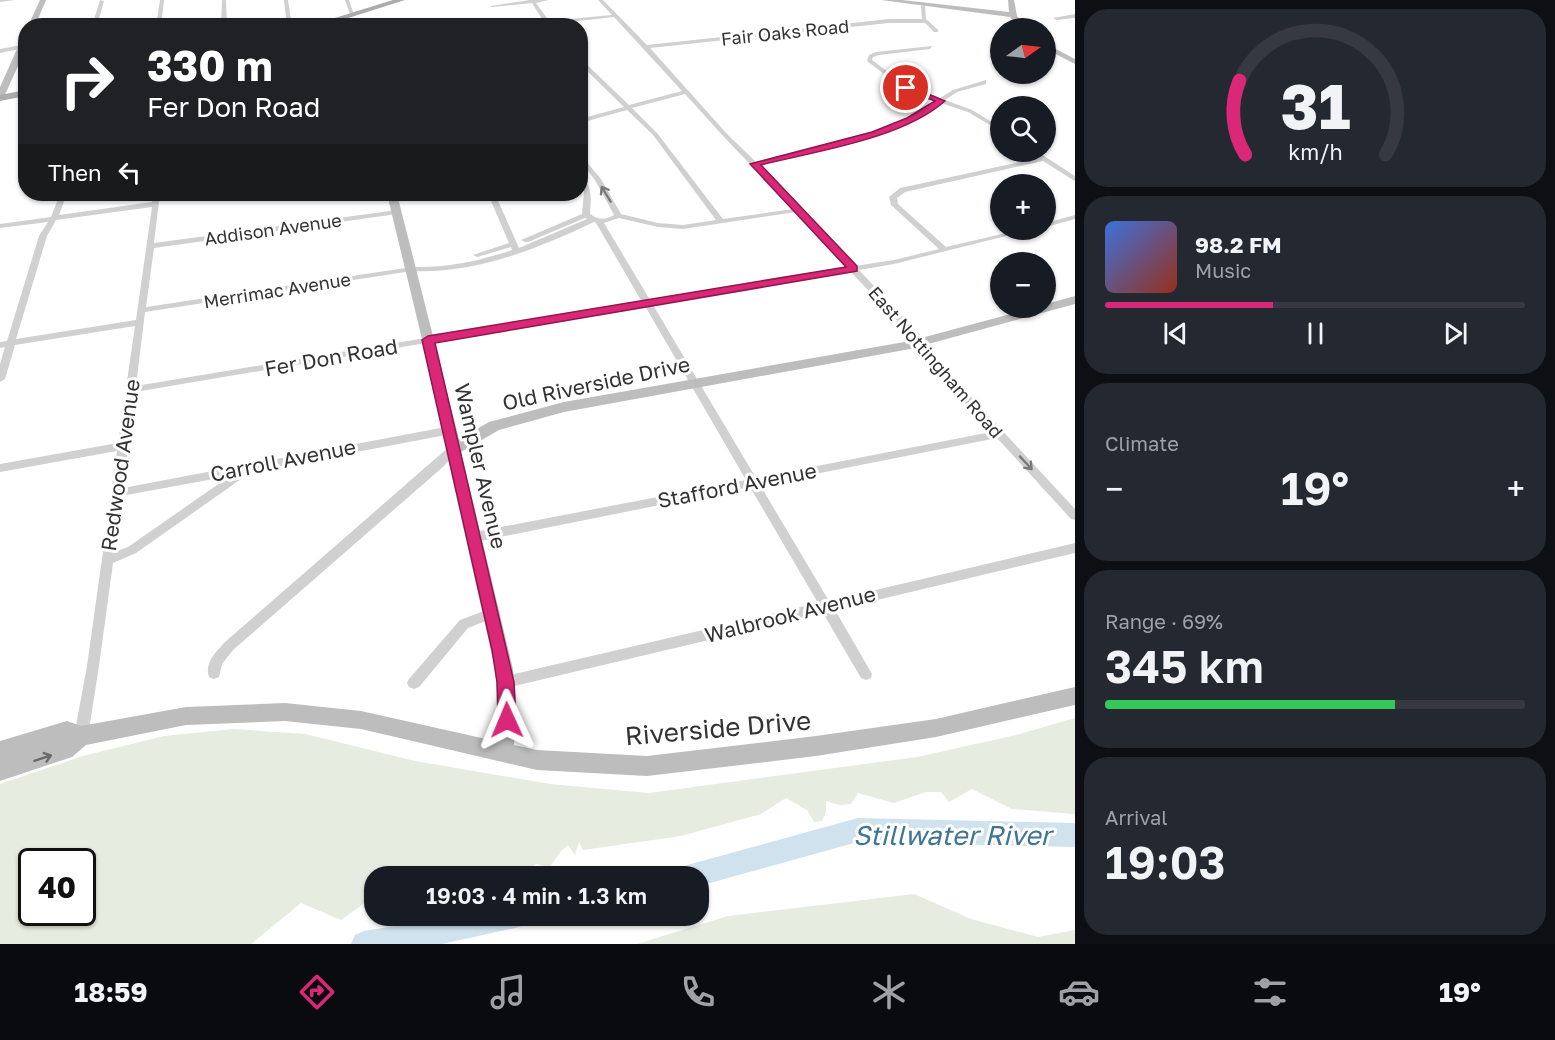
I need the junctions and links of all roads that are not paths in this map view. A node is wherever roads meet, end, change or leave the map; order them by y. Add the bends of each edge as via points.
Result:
1 (13, 0) edge
2 (43, 0) edge
3 (162, 0) edge
4 (224, 0) edge
5 (286, 0) edge
6 (347, 0) edge
7 (402, 0) edge
8 (547, 0) edge
9 (600, 0) edge
10 (884, 0) edge
11 (1011, 0) edge
12 (0, 1) edge
13 (102, 1) edge
14 (533, 1) edge
15 (492, 6) dead end
16 (923, 6) junction
17 (352, 14) junction
18 (1013, 15) junction
19 (614, 16) junction
20 (1075, 16) edge
21 (35, 18) edge
22 (97, 18) edge
23 (159, 18) edge
24 (224, 18) edge
25 (289, 18) edge
26 (339, 18) edge
27 (544, 18) edge
28 (1015, 18) edge
29 (1056, 18) dead end
30 (588, 19) edge
31 (925, 21) junction
32 (936, 31) dead end
33 (18, 44) edge
34 (646, 47) junction
35 (930, 47) dead end
36 (0, 51) edge
37 (1056, 52) edge
38 (18, 55) edge
39 (18, 60) edge
40 (15, 61) junction
41 (1075, 62) edge
42 (588, 68) edge
43 (4, 77) edge
44 (984, 81) dead end
45 (684, 92) junction
46 (18, 95) edge
47 (0, 98) edge
48 (941, 101) junction
49 (629, 106) junction
50 (588, 119) edge
51 (990, 123) edge
52 (1030, 162) edge
53 (1048, 162) edge
54 (755, 164) junction
55 (588, 166) edge
56 (1075, 180) edge
57 (588, 192) edge
58 (60, 201) edge
59 (145, 201) edge
60 (156, 201) edge
61 (394, 201) edge
62 (494, 201) edge
63 (798, 210) junction
64 (397, 212) junction
65 (618, 216) junction
66 (1075, 217) edge
67 (54, 218) junction
68 (592, 219) junction
69 (722, 222) junction
70 (1056, 222) edge
71 (0, 226) edge
72 (990, 239) edge
73 (150, 246) junction
74 (514, 248) junction
75 (945, 250) junction
76 (412, 269) junction
77 (854, 269) junction
78 (1073, 303) edge
79 (646, 304) junction
80 (140, 316) junction
81 (428, 340) junction
82 (921, 341) junction
83 (11, 343) junction
84 (0, 345) edge
85 (0, 379) edge
86 (695, 384) junction
87 (130, 390) junction
88 (494, 426) junction
89 (451, 430) junction
90 (999, 434) junction
91 (123, 446) junction
92 (454, 449) junction
93 (252, 466) junction
94 (0, 468) edge
95 (752, 482) junction
96 (117, 493) junction
97 (1075, 516) edge
98 (475, 537) junction
99 (1075, 548) edge
100 (108, 560) junction
101 (826, 606) junction
102 (492, 613) junction
103 (214, 673) dead end
104 (866, 674) dead end
105 (414, 682) dead end
106 (506, 682) junction
107 (1075, 696) edge
108 (81, 736) junction
109 (0, 751) edge
110 (504, 752) junction
111 (0, 771) edge

1 - 12 street
2 - 21 street
3 - 23 street
4 - 24 street
5 - 25 street
6 - 17 street
7 - 17 main road
8 - 14 street
9 - 19 street, East Nottingham Road
10 - 16 street
11 - 18 street
13 - 22 street
14 - 15 street
14 - 27 street
16 - 18 street
16 - 31 street
17 - 26 main road
18 - 28 street
19 - 30 street
19 - 34 street, East Nottingham Road
20 - 29 street
31 - 32 street
31 - 34 street, Fair Oaks Road via 889,21
33 - 36 street
34 - 45 street, East Nottingham Road
35 - 48 street via 870,57 872,63 906,88
37 - 41 street
38 - 40 street
39 - 40 street
40 - 43 street
42 - 49 street
43 - 47 street
44 - 48 street via 955,91
45 - 49 street
45 - 54 street, East Nottingham Road
46 - 47 main road
48 - 51 street
48 - 54 street via 910,120 874,134
49 - 50 street
49 - 69 street via 675,158
52 - 75 street via 896,194 895,205
53 - 56 street
54 - 63 street, East Nottingham Road
65 -> 55 street
57 - 68 street
58 - 67 street
59 - 67 street
60 - 73 street, Redwood Avenue
61 - 64 street, Wampler Avenue
62 - 74 street
63 - 69 street
63 - 77 street, East Nottingham Road
64 - 73 street, Addison Avenue
64 - 76 street, Wampler Avenue
65 - 68 street, Merrimac Avenue
65 - 69 street via 670,226
66 - 70 street
67 - 71 street
67 - 83 street via 43,236
68 - 74 street, Merrimac Avenue
68 - 79 street
72 - 75 street, Fer Don Road
73 - 80 street, Redwood Avenue
74 - 76 street, Merrimac Avenue via 471,263 422,271
75 - 77 street, Fer Don Road
76 - 80 street, Merrimac Avenue
76 - 81 street, Wampler Avenue
77 - 79 street, Fer Don Road
77 - 82 street, East Nottingham Road
78 - 82 street, Old Riverside Drive
79 - 81 street, Fer Don Road
79 - 86 street
80 - 83 street, Merrimac Avenue
80 - 87 street, Redwood Avenue
81 - 87 street, Fer Don Road
81 - 89 street, Wampler Avenue
82 - 86 street, Old Riverside Drive
82 - 90 street, East Nottingham Road via 921,349
83 - 84 street, Merrimac Avenue
83 - 85 street
86 - 88 street, Old Riverside Drive via 564,407
86 - 95 street
87 - 91 street, Redwood Avenue
88 - 89 street
88 - 92 street, Old Riverside Drive
89 - 92 street, Wampler Avenue
89 - 93 street, Carroll Avenue
90 - 95 street, Stafford Avenue
90 -> 97 street, East Nottingham Road
91 - 94 street
91 - 96 street, Redwood Avenue
92 - 98 street, Wampler Avenue
92 - 103 street, Old Riverside Drive via 229,646 216,662
93 - 96 street, Carroll Avenue
93 - 100 street via 132,550
95 - 98 street, Stafford Avenue
95 - 101 street
96 - 100 street, Redwood Avenue
98 - 102 street, Wampler Avenue
99 - 101 street, Walbrook Avenue
100 - 108 street, Redwood Avenue
101 - 104 street
101 - 106 street, Walbrook Avenue
102 - 105 street via 464,624
102 - 106 street, Wampler Avenue
106 - 110 street, Wampler Avenue
107 - 110 street, Riverside Drive via 936,728 696,762 648,766 581,764
108 - 109 street, Riverside Drive via 67,730
108 - 110 street, Riverside Drive via 186,716 285,712 361,720
111 -> 108 street, Riverside Drive via 65,750

